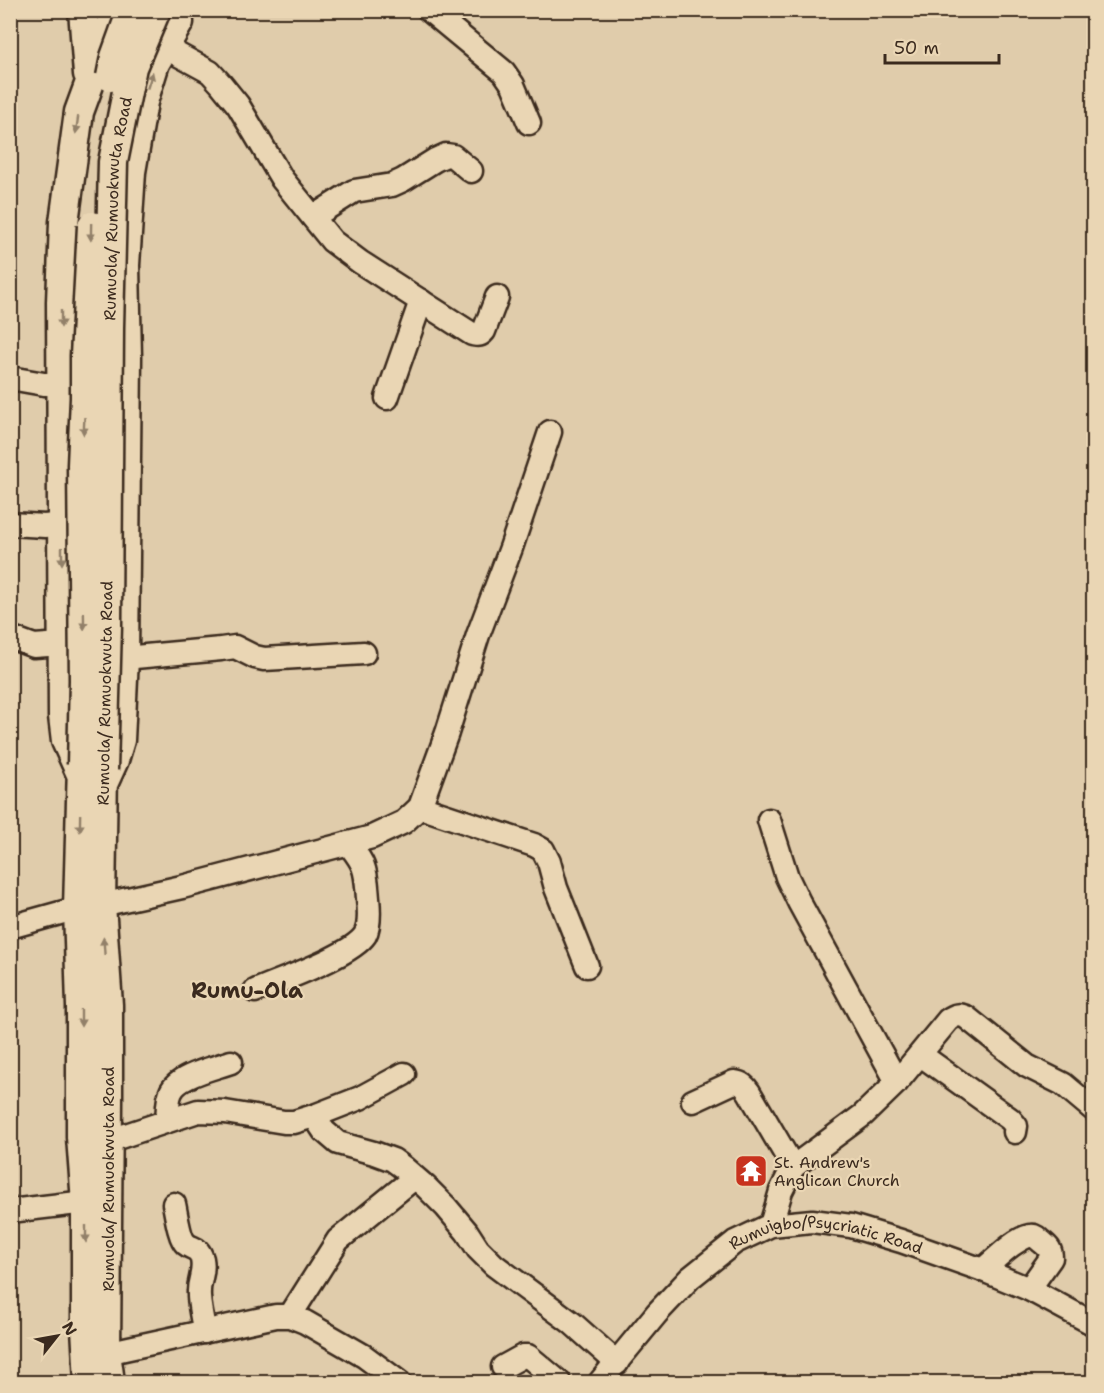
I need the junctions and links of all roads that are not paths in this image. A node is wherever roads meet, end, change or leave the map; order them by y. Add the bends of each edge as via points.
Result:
1 (83, 10) edge
2 (132, 10) edge
3 (429, 10) edge
4 (116, 11) edge
5 (177, 14) edge
6 (164, 47) junction
7 (89, 84) junction
8 (529, 123) dead end
9 (471, 171) dead end
10 (313, 217) junction
11 (497, 297) dead end
12 (421, 301) junction
13 (10, 378) edge
14 (61, 384) junction
15 (387, 398) dead end
16 (550, 432) dead end
17 (10, 524) edge
18 (62, 524) junction
19 (10, 637) edge
20 (62, 644) junction
21 (364, 653) dead end
22 (124, 658) junction
23 (92, 773) junction
24 (420, 807) junction
25 (769, 819) dead end
26 (348, 843) junction
27 (90, 906) junction
28 (10, 927) edge
29 (587, 966) dead end
30 (255, 991) dead end
31 (921, 1055) junction
32 (231, 1062) dead end
33 (404, 1074) dead end
34 (897, 1082) junction
35 (693, 1101) dead end
36 (1094, 1110) edge
37 (314, 1116) junction
38 (167, 1121) junction
39 (1015, 1132) dead end
40 (108, 1141) junction
41 (793, 1167) junction
42 (414, 1178) junction
43 (86, 1202) junction
44 (174, 1203) dead end
45 (10, 1211) edge
46 (771, 1225) junction
47 (983, 1270) junction
48 (1029, 1289) junction
49 (290, 1316) junction
50 (1094, 1324) edge
51 (204, 1332) junction
52 (106, 1353) junction
53 (617, 1363) junction
54 (503, 1367) dead end
55 (89, 1383) edge
56 (110, 1383) edge
57 (399, 1383) edge
58 (559, 1383) edge
59 (600, 1383) edge

1 - 7 main road
2 -> 23 main road, Rumuola/ Rumuokwuta Road, bridge via 115,57 93,170 82,465 84,680
3 - 8 street via 504,72
4 - 5 main road via 132,22 151,27 170,26
4 - 7 main road
5 - 6 main road
5 - 23 main road, Rumuola/ Rumuokwuta Road, bridge via 132,67 112,162 107,625
6 - 10 street via 210,72 221,84 282,179
22 -> 6 main road via 125,265 130,172 143,102
7 -> 14 main road via 79,111 64,222
9 - 10 street via 446,155 403,180 354,191
10 - 12 street via 332,241
11 - 12 street via 484,331 478,335
12 - 15 street
13 - 14 street
14 - 18 main road
16 - 24 street
17 - 18 street
18 -> 20 main road
19 - 20 street via 34,646
20 - 23 main road via 66,741
21 - 22 street via 264,659 230,647
22 - 23 main road via 120,740 114,760
23 - 27 main road, Rumuola/ Rumuokwuta Road
24 - 26 street via 388,830
24 - 29 street via 543,850
25 - 34 street via 799,902
26 - 27 street via 214,879
26 - 30 street via 366,877 369,903 364,936 338,956
27 - 28 street
40 -> 27 main road, Rumuola/ Rumuokwuta Road via 108,1005
27 -> 43 main road, Rumuola/ Rumuokwuta Road via 81,1006 81,1137
31 - 34 street
31 - 36 street via 948,1020 960,1014 1027,1066 1063,1084
31 - 39 street via 1010,1119 1016,1126
32 - 38 street via 200,1072 174,1087
33 - 37 street via 360,1098
34 - 41 street via 863,1116
35 - 41 street via 734,1082 740,1083
37 - 38 street via 284,1122 225,1112 198,1112
37 - 42 street via 338,1143 393,1160
38 - 40 street
40 - 52 main road, Rumuola/ Rumuokwuta Road
41 - 46 street
42 - 49 street via 338,1240
42 - 53 street via 446,1207 494,1265 572,1323
43 - 45 street
43 -> 55 main road, Rumuola/ Rumuokwuta Road
44 - 51 street via 185,1244 201,1256 199,1298
46 - 47 street, Rumuigbo/Psycriatic Road via 812,1221 851,1226
46 - 53 street, Rumuigbo/Psycriatic Road via 735,1242 690,1278
47 - 48 street, Rumuigbo/Psycriatic Road
47 - 48 street via 1019,1240 1034,1236 1048,1246 1051,1257
48 - 50 street, Rumuigbo/Psycriatic Road
49 - 51 street
49 - 57 street via 364,1356
51 - 52 street
52 - 56 main road, Rumuola/ Rumuokwuta Road
53 - 59 street, Rumuigbo/Psycriatic Road
54 - 58 street via 528,1356

